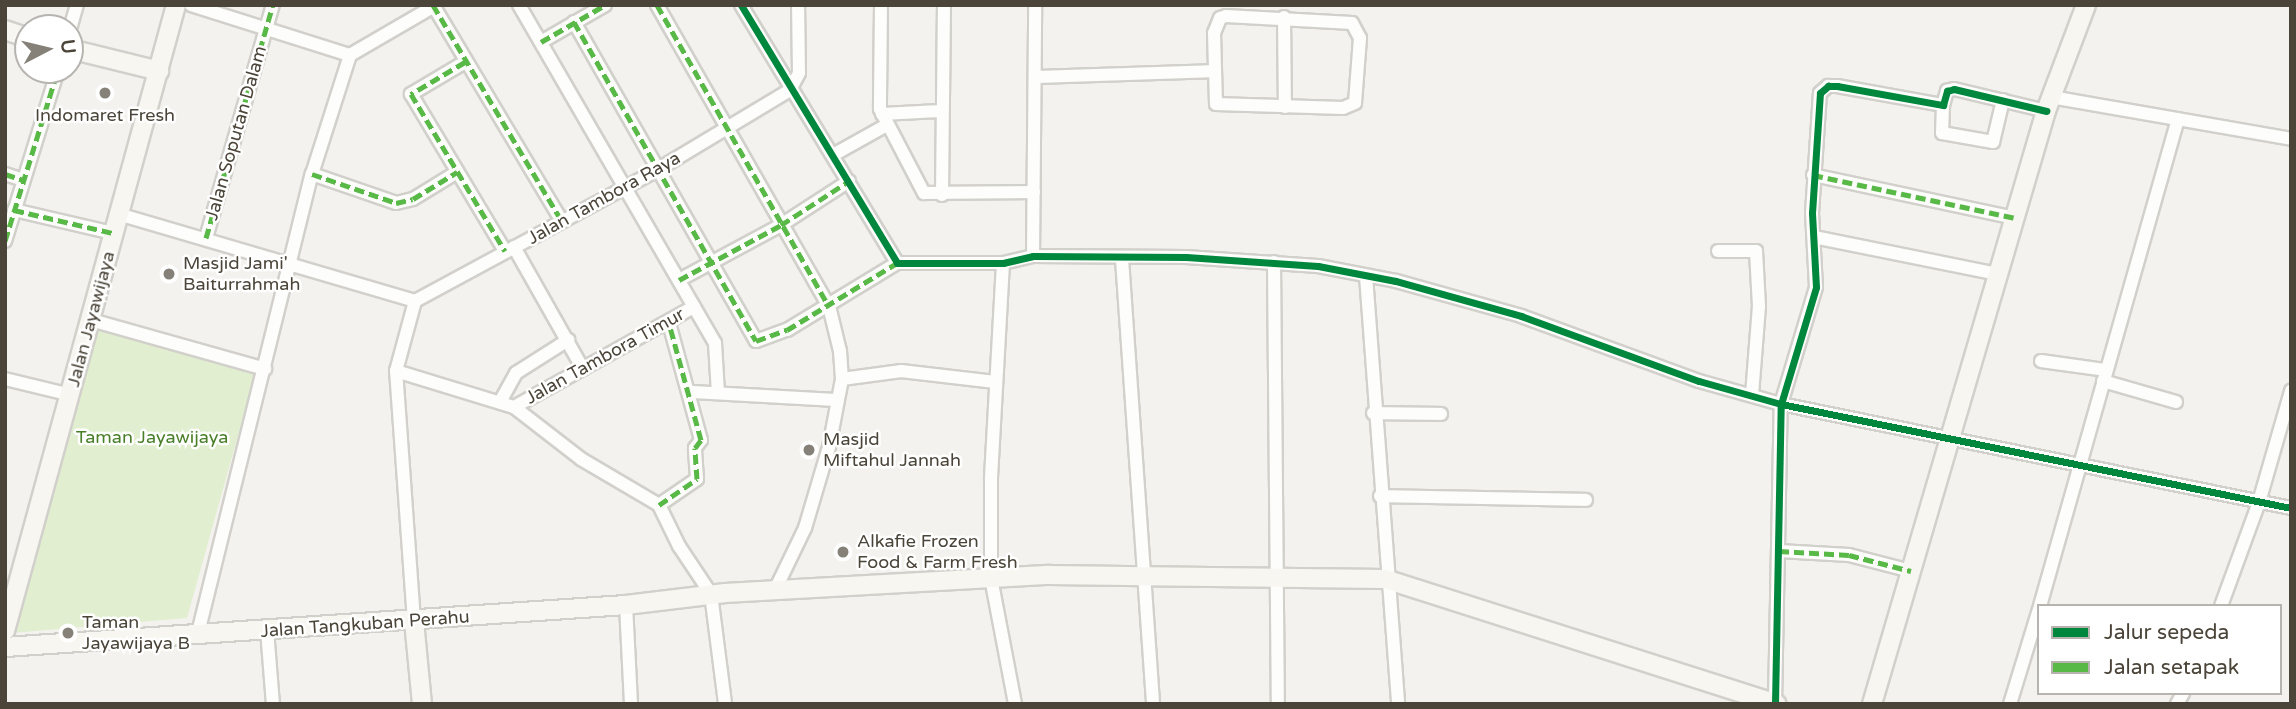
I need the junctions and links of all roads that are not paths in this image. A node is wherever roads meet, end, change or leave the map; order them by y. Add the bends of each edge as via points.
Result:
1 (176, 5) edge
2 (191, 5) edge
3 (273, 5) edge
4 (519, 5) edge
5 (605, 5) edge
6 (657, 5) edge
7 (741, 5) edge
8 (799, 5) edge
9 (881, 5) edge
10 (944, 5) edge
11 (1035, 5) edge
12 (2086, 5) edge
13 (434, 6) edge
14 (1284, 17) junction
15 (574, 22) junction
16 (267, 28) junction
17 (541, 42) junction
18 (84, 52) edge
19 (350, 55) junction
20 (465, 62) junction
21 (159, 71) junction
22 (1212, 71) junction
23 (1035, 77) junction
24 (54, 84) edge
25 (790, 90) junction
26 (2003, 100) junction
27 (2048, 104) junction
28 (1943, 105) junction
29 (1285, 107) junction
30 (942, 111) junction
31 (884, 119) junction
32 (2178, 119) junction
33 (726, 130) junction
34 (2291, 139) edge
35 (834, 155) junction
36 (657, 170) junction
37 (457, 172) junction
38 (5, 174) edge
39 (312, 174) junction
40 (1813, 175) junction
41 (23, 180) junction
42 (849, 181) junction
43 (624, 188) junction
44 (1034, 192) junction
45 (942, 195) junction
46 (14, 209) junction
47 (118, 214) junction
48 (2015, 218) junction
49 (561, 220) junction
50 (781, 225) junction
51 (113, 233) junction
52 (6, 236) edge
53 (1814, 237) junction
54 (206, 238) junction
55 (510, 249) junction
56 (1718, 251) dead end
57 (1033, 256) junction
58 (1122, 259) junction
59 (712, 261) junction
60 (1274, 262) junction
61 (289, 263) junction
62 (897, 263) junction
63 (1003, 263) junction
64 (1998, 274) junction
65 (1366, 276) junction
66 (678, 280) junction
67 (415, 302) junction
68 (829, 306) junction
69 (694, 307) junction
70 (91, 320) junction
71 (668, 323) junction
72 (568, 340) junction
73 (2041, 361) dead end
74 (265, 369) junction
75 (583, 369) junction
76 (396, 371) junction
77 (2104, 376) junction
78 (5, 379) edge
79 (842, 379) junction
80 (995, 382) junction
81 (2291, 391) edge
82 (693, 392) dead end
83 (718, 393) junction
84 (71, 395) junction
85 (1752, 395) junction
86 (836, 400) junction
87 (500, 402) junction
88 (2176, 402) dead end
89 (1781, 404) junction
90 (514, 407) junction
91 (1373, 413) junction
92 (1441, 414) dead end
93 (1954, 436) junction
94 (2082, 466) junction
95 (1380, 496) junction
96 (1586, 500) dead end
97 (2259, 502) junction
98 (659, 505) junction
99 (2291, 508) edge
100 (1779, 551) junction
101 (1911, 571) junction
102 (1142, 577) junction
103 (991, 578) junction
104 (1273, 578) junction
105 (1385, 579) junction
106 (772, 590) junction
107 (718, 594) junction
108 (2040, 604) edge
109 (2222, 604) edge
110 (626, 605) junction
111 (2037, 614) edge
112 (414, 621) junction
113 (267, 631) junction
114 (5, 632) edge
115 (197, 637) junction
116 (5, 647) edge
117 (273, 704) edge
118 (422, 704) edge
119 (631, 704) edge
120 (725, 704) edge
121 (1014, 704) edge
122 (1153, 704) edge
123 (1278, 704) edge
124 (1398, 704) edge
125 (1776, 704) edge
126 (1872, 704) edge
127 (2010, 704) edge

1 - 21 main road, Jalan Jayawijaya
2 - 16 street
3 - 16 street, Jalan Soputan Dalam
4 - 17 street
5 - 15 street
6 - 33 street
7 - 25 street
8 - 25 street via 799,73
9 - 31 street
10 - 30 street
11 - 23 street
12 - 27 main road
13 - 19 street
13 - 20 street
14 - 22 street via 1220,18
14 - 29 street
14 - 29 street via 1345,19 1360,38 1355,103 1343,108
15 - 17 street
15 - 36 street
16 - 19 street
16 - 54 street, Jalan Soputan Dalam
17 - 43 street
18 - 21 main road
19 - 39 street
20 - 37 street via 411,94
20 - 49 street
21 - 47 main road, Jalan Jayawijaya
22 - 23 street
22 - 29 street via 1213,99 1221,107
23 - 44 street
24 - 41 street
25 - 33 street, Jalan Tambora Raya
25 - 35 street
26 - 27 street
26 - 28 street via 1949,89
26 - 28 street via 1993,142 1942,133
27 - 32 street
27 - 48 main road
28 - 40 street via 1837,86 1824,88
30 - 31 street
30 - 45 street
31 - 35 street
31 - 45 street via 924,192
32 - 34 street
32 - 77 street
33 - 36 street, Jalan Tambora Raya
33 - 50 street
35 - 42 street
36 - 43 street, Jalan Tambora Raya
36 - 59 street
37 - 39 street via 413,199 396,203
37 - 55 street
38 - 41 street
39 - 61 street
40 - 48 street
40 - 53 street
41 - 46 street
42 - 50 street
42 - 62 street
43 - 49 street, Jalan Tambora Raya
43 - 66 street
44 - 45 street
44 - 57 street
46 - 51 street
46 - 52 street
47 - 51 main road, Jalan Jayawijaya
47 - 54 street
48 - 64 main road
49 - 55 street, Jalan Tambora Raya
50 - 59 street
50 - 68 street
51 - 70 main road, Jalan Jayawijaya
53 - 64 street
53 - 89 street via 1816,287
54 - 61 street
55 - 67 street, Jalan Tambora Raya
55 - 72 street
56 - 85 street via 1756,251 1759,306
57 - 58 street
57 - 63 street
58 - 60 street
58 - 102 street
59 - 66 street
59 - 68 street via 757,341
60 - 65 street
60 - 104 street
61 - 67 street
61 - 74 street
62 - 63 street
62 - 68 street
63 - 80 street
64 - 93 main road
65 - 85 street via 1521,316 1699,381
65 - 91 street
66 - 69 street
67 - 76 street
68 - 79 street
69 - 71 street, Jalan Tambora Timur
69 - 83 street via 715,343
70 - 74 street
70 - 84 main road, Jalan Jayawijaya
71 - 75 street, Jalan Tambora Timur
71 - 98 street via 701,440 695,448 697,479
72 - 75 street
72 - 87 street via 516,373
73 - 77 street
74 - 115 street
75 - 90 street, Jalan Tambora Timur
76 - 87 street, Jalan Tambora Timur
76 - 112 street
77 - 88 street
77 - 94 street
78 - 84 street
79 - 80 street via 901,371
79 - 86 street
80 - 103 street
81 - 97 street
82 - 83 street
83 - 86 street
84 - 114 main road, Jalan Jayawijaya
85 - 89 street
86 - 106 street via 816,495
87 - 90 street, Jalan Tambora Timur
89 - 93 street via 1869,424
89 - 100 street
90 - 98 street via 581,459
91 - 92 street
91 - 95 street
93 - 94 street
93 - 101 main road
94 - 97 street
94 - 108 street
95 - 96 street
95 - 105 street
97 - 99 street
97 - 109 street
98 - 107 street via 679,546
100 - 101 street via 1849,555
100 - 125 street
101 - 126 main road
102 - 103 main road, Jalan Tangkuban Perahu
102 - 104 main road, Jalan Tangkuban Perahu
102 - 122 street
103 - 106 main road, Jalan Tangkuban Perahu
103 - 121 street
104 - 105 main road, Jalan Tangkuban Perahu
104 - 123 street
105 - 124 street via 1396,639
105 - 125 main road, Jalan Tangkuban Perahu
106 - 107 main road, Jalan Tangkuban Perahu
107 - 110 main road, Jalan Tangkuban Perahu
107 - 120 street
110 - 112 main road, Jalan Tangkuban Perahu
110 - 119 street
111 - 127 street
112 - 113 main road, Jalan Tangkuban Perahu
112 - 118 main road
113 - 115 main road, Jalan Tangkuban Perahu
113 - 117 street
115 - 116 main road, Jalan Tangkuban Perahu

